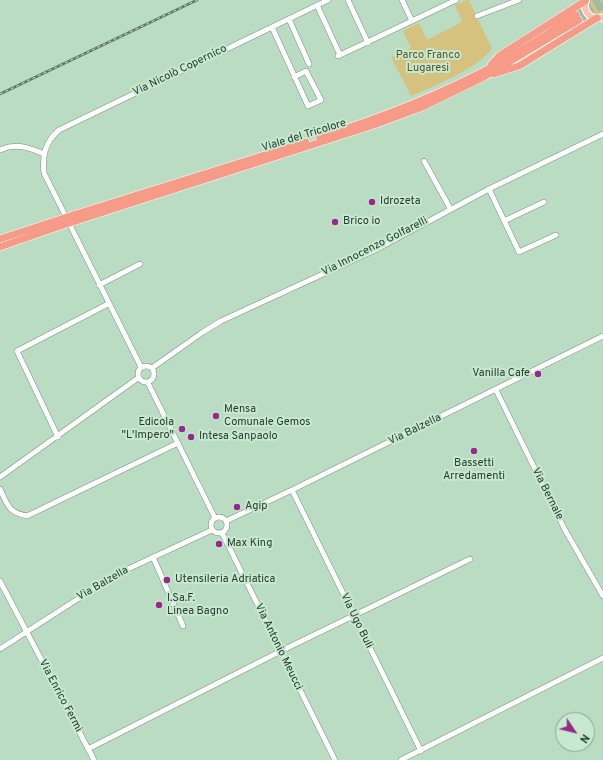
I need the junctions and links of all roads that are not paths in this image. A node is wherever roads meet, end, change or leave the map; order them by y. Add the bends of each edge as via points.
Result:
1 (328, 0) edge
2 (348, 0) edge
3 (402, 0) edge
4 (456, 0) edge
5 (519, 0) edge
6 (585, 1) edge
7 (317, 5) junction
8 (477, 16) dead end
9 (578, 17) tunnel mouth
10 (288, 19) junction
11 (600, 19) edge
12 (412, 21) junction
13 (272, 27) junction
14 (368, 43) junction
15 (309, 64) dead end
16 (484, 74) junction
17 (294, 77) junction
18 (603, 134) edge
19 (0, 150) edge
20 (44, 154) junction
21 (424, 161) dead end
22 (489, 189) junction
23 (544, 202) dead end
24 (450, 208) junction
25 (504, 221) junction
26 (556, 235) dead end
27 (20, 237) junction
28 (0, 238) edge
29 (0, 247) edge
30 (0, 250) edge
31 (140, 264) dead end
32 (99, 284) junction
33 (108, 304) junction
34 (603, 336) edge
35 (141, 367) junction
36 (152, 368) junction
37 (138, 378) junction
38 (148, 382) junction
39 (496, 390) junction
40 (58, 437) junction
41 (178, 443) junction
42 (0, 477) edge
43 (0, 489) edge
44 (292, 490) junction
45 (215, 518) junction
46 (226, 520) junction
47 (212, 530) junction
48 (222, 533) junction
49 (153, 557) junction
50 (470, 559) dead end
51 (0, 581) edge
52 (603, 596) edge
53 (353, 616) junction
54 (183, 626) dead end
55 (26, 632) junction
56 (0, 649) edge
57 (280, 651) junction
58 (603, 658) edge
59 (88, 749) junction
60 (421, 751) junction
61 (94, 760) edge
62 (335, 760) edge
63 (401, 760) edge

1 - 7 street, Via Nicolò Copernico
2 - 14 street
3 - 12 street
4 - 12 street
5 - 8 street
6 - 11 main road via 587,13
6 - 16 highway via 499,56
7 - 10 street, Via Nicolò Copernico
7 - 14 street via 339,56
9 - 16 highway, Viale del Tricolore
10 - 13 street, Via Nicolò Copernico
10 - 15 street
11 - 16 highway via 519,66
12 - 14 street
13 - 17 street
13 - 20 street, Via Nicolò Copernico via 59,130 48,142
16 - 27 highway, Viale del Tricolore, bridge via 445,97 374,125 238,165
17 - 17 street via 306,71 320,100 308,106
18 - 22 street, Via Innocenzo Golfarelli
19 - 20 street via 10,146 25,146
20 - 32 street, Via Nicolò Copernico via 44,174
21 - 24 street
22 - 24 street, Via Innocenzo Golfarelli
22 - 25 street
23 - 25 street
24 - 36 street, Via Innocenzo Golfarelli via 375,250 221,321
25 - 26 street via 519,252
27 - 28 highway
27 - 29 highway
27 - 30 highway
31 - 32 street
32 - 33 street
33 - 35 street
33 - 40 street via 17,351
34 - 39 street, Via Balzella
35 - 36 street
35 - 37 street
36 - 38 street via 154,376
37 - 38 street via 142,382
37 - 40 street
38 - 41 street
39 - 44 street, Via Balzella
39 - 52 street, Via Bernale via 546,495
40 - 42 street
41 - 43 street via 27,516 16,514 9,508
41 - 45 street
44 - 46 street, Via Balzella
44 - 53 street, Via Ugo Buli
45 - 46 street via 222,517
45 - 47 street via 211,524
46 - 48 street via 227,528
47 - 48 street
47 - 49 street, Via Balzella
48 - 57 street, Via Antonio Meucci
49 - 54 street
49 - 55 street, Via Balzella via 115,575
50 - 53 street
51 - 55 street, Via Enrico Fermi
53 - 57 street
53 - 60 street, Via Ugo Buli
55 - 56 street, Via Balzella
55 - 59 street, Via Enrico Fermi
57 - 59 street
57 - 62 street, Via Antonio Meucci
58 - 60 street
59 - 61 street, Via Enrico Fermi
60 - 63 street

